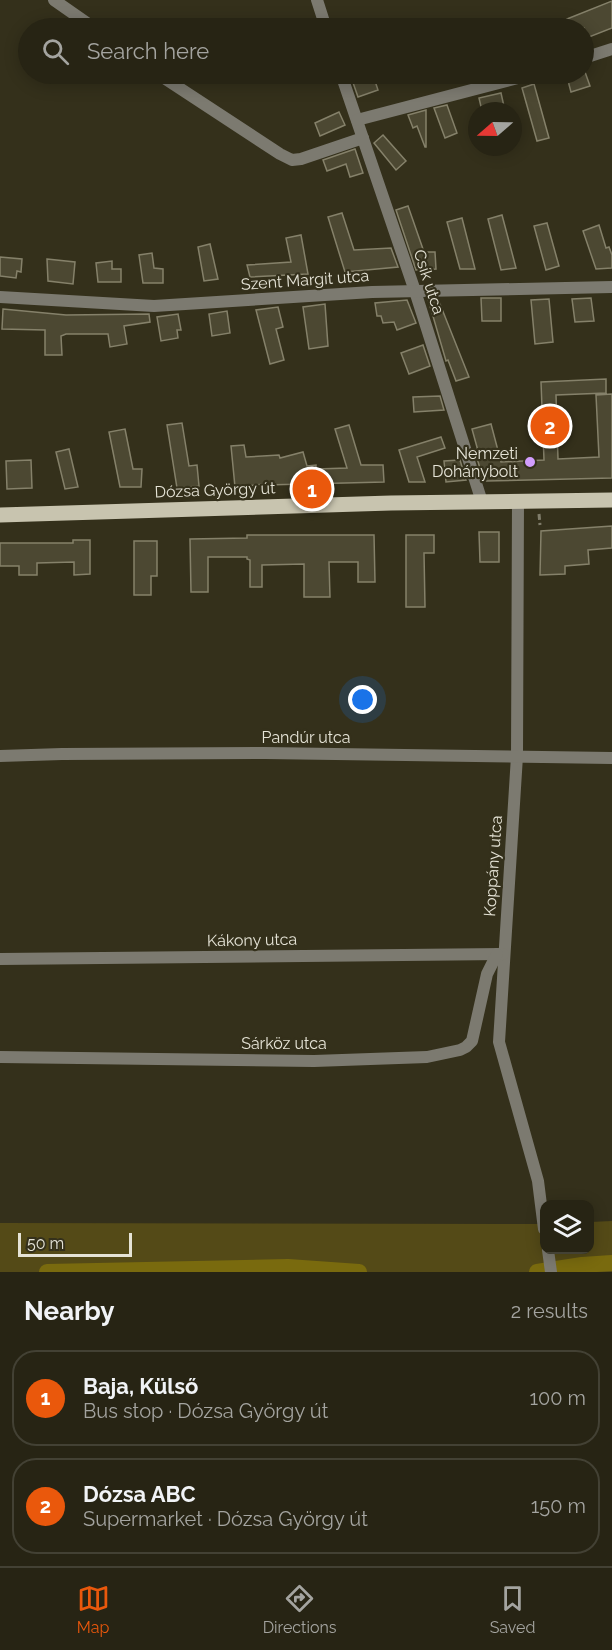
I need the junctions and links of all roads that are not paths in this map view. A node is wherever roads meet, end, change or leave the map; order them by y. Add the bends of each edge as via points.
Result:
1 (54, 0) edge
2 (317, 0) edge
3 (80, 18) edge
4 (323, 18) edge
5 (612, 49) edge
6 (594, 55) edge
7 (173, 84) edge
8 (344, 84) edge
9 (495, 84) edge
10 (357, 120) junction
11 (363, 138) junction
12 (612, 287) edge
13 (415, 291) junction
14 (0, 297) edge
15 (612, 500) edge
16 (518, 501) junction
17 (482, 502) junction
18 (0, 515) edge
19 (0, 756) edge
20 (517, 756) junction
21 (612, 758) edge
22 (501, 954) junction
23 (0, 959) edge
24 (0, 1057) edge
25 (540, 1200) edge
26 (549, 1254) edge
27 (551, 1272) edge

1 - 3 street
2 - 4 street
5 - 6 street
7 - 11 street via 292,160
8 - 10 street, Csík utca
9 - 10 street
10 - 11 street, Csík utca
11 - 13 street, Csík utca
12 - 13 street, Szent Margit utca
13 - 14 street, Szent Margit utca via 154,306
13 - 17 street, Csík utca
15 - 16 main road, Dózsa György út
16 - 17 main road, Dózsa György út
16 - 20 street, Koppány utca
17 - 18 main road, Dózsa György út
19 - 20 street, Pandúr utca
20 - 21 street, Pandúr utca
20 - 22 street, Koppány utca
22 - 23 street, Kákony utca
22 - 24 street, Sárköz utca via 487,974 472,1041 451,1053 314,1061
22 - 25 street, Koppány utca via 499,1042
26 - 27 street

